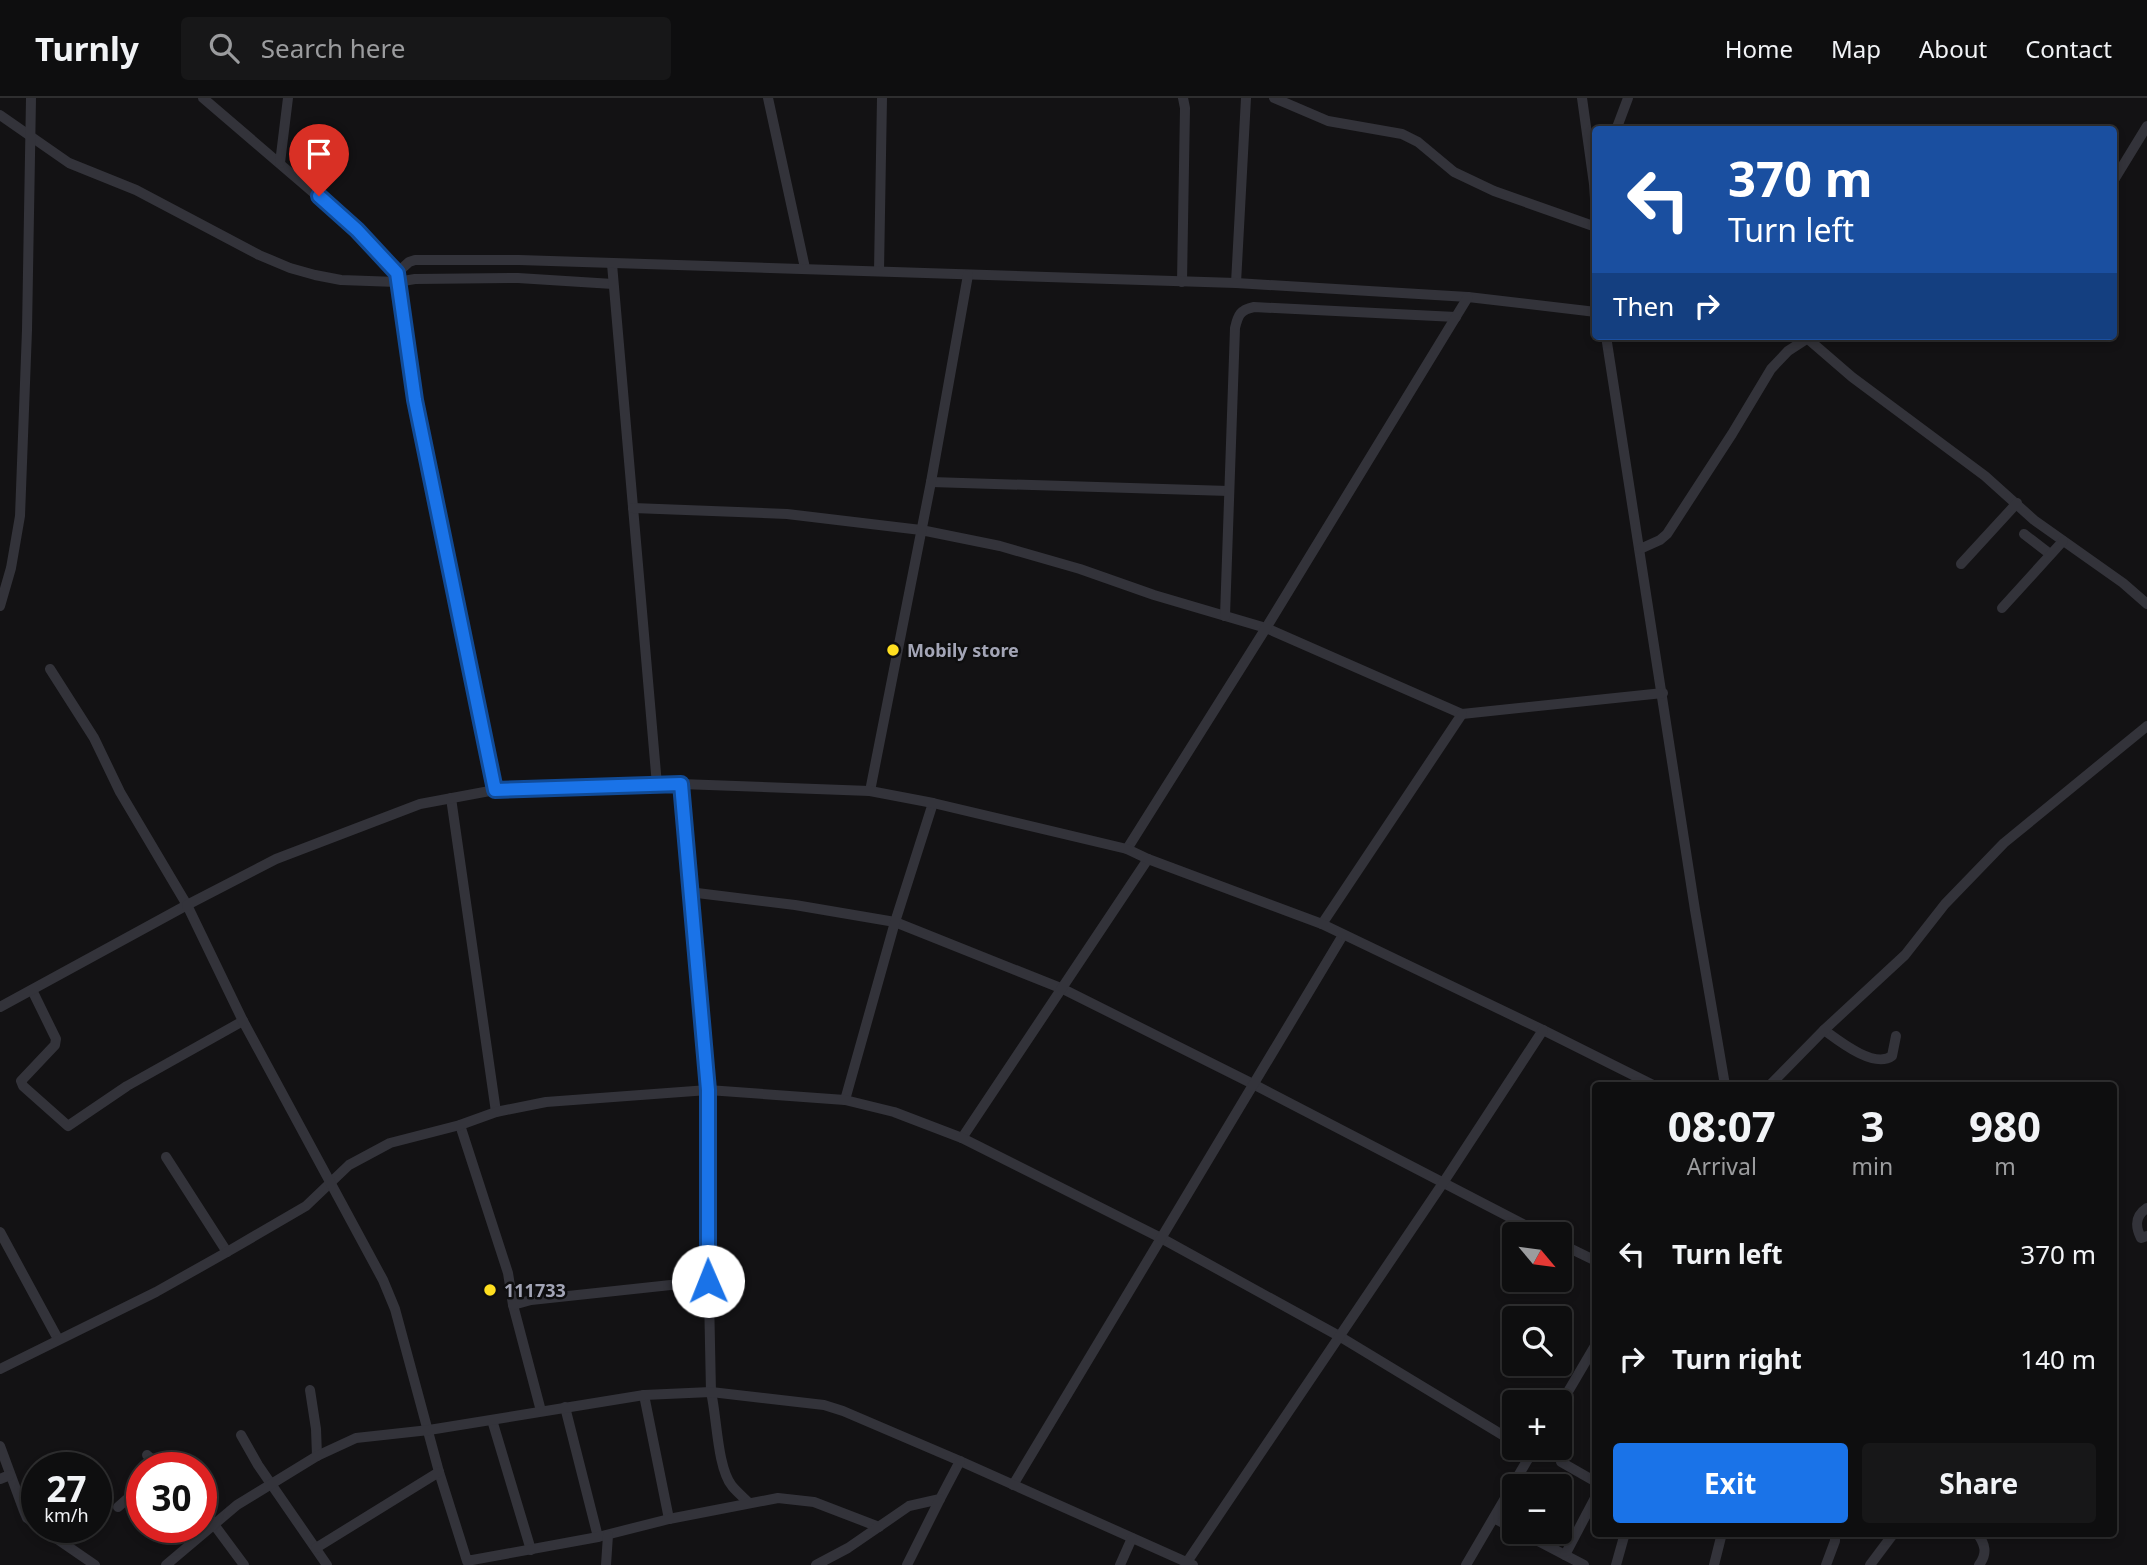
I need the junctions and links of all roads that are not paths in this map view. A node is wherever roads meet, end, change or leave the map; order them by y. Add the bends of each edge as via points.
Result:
1 (30, 98) edge
2 (203, 98) edge
3 (288, 98) edge
4 (768, 98) edge
5 (881, 98) edge
6 (1183, 98) edge
7 (1246, 98) edge
8 (1274, 98) edge
9 (1582, 98) edge
10 (1628, 98) edge
11 (0, 115) edge
12 (1618, 126) edge
13 (2147, 126) edge
14 (30, 135) junction
15 (280, 163) junction
16 (1592, 163) edge
17 (2117, 175) edge
18 (1592, 226) edge
19 (519, 260) junction
20 (612, 264) junction
21 (805, 268) junction
22 (878, 271) junction
23 (968, 275) junction
24 (397, 277) junction
25 (518, 278) junction
26 (1182, 282) junction
27 (1236, 283) junction
28 (613, 284) junction
29 (1468, 298) junction
30 (1592, 312) edge
31 (1456, 317) junction
32 (1607, 340) edge
33 (1807, 340) edge
34 (1812, 340) edge
35 (931, 482) junction
36 (1229, 491) junction
37 (2017, 503) junction
38 (633, 508) junction
39 (921, 530) junction
40 (2024, 534) dead end
41 (2063, 541) junction
42 (1640, 549) junction
43 (2050, 554) junction
44 (1961, 564) dead end
45 (0, 567) edge
46 (11, 568) junction
47 (2147, 604) edge
48 (0, 606) edge
49 (2002, 608) dead end
50 (1226, 616) junction
51 (1266, 628) junction
52 (50, 669) dead end
53 (1662, 693) junction
54 (1462, 714) junction
55 (2147, 726) edge
56 (681, 784) junction
57 (657, 785) junction
58 (495, 790) junction
59 (870, 791) junction
60 (451, 798) junction
61 (933, 803) junction
62 (1127, 849) junction
63 (1148, 859) junction
64 (690, 892) junction
65 (187, 905) junction
66 (895, 922) junction
67 (1322, 924) junction
68 (1343, 935) junction
69 (1063, 989) junction
70 (32, 990) junction
71 (0, 1007) edge
72 (243, 1021) junction
73 (1543, 1030) junction
74 (1824, 1030) junction
75 (1896, 1036) dead end
76 (1647, 1082) edge
77 (1724, 1082) edge
78 (1773, 1082) edge
79 (1253, 1084) junction
80 (708, 1090) junction
81 (845, 1100) junction
82 (496, 1112) junction
83 (460, 1125) junction
84 (962, 1138) junction
85 (166, 1157) dead end
86 (1443, 1183) junction
87 (330, 1184) junction
88 (2147, 1208) edge
89 (1519, 1222) edge
90 (0, 1232) edge
91 (2147, 1236) edge
92 (1161, 1238) junction
93 (1572, 1249) edge
94 (227, 1252) junction
95 (1592, 1259) edge
96 (708, 1281) junction
97 (513, 1305) junction
98 (1339, 1336) junction
99 (58, 1339) junction
100 (1592, 1352) edge
101 (0, 1369) edge
102 (310, 1390) dead end
103 (1569, 1390) edge
104 (711, 1392) junction
105 (644, 1395) junction
106 (565, 1407) junction
107 (541, 1412) junction
108 (492, 1420) junction
109 (429, 1430) junction
110 (242, 1435) dead end
111 (1502, 1435) edge
112 (0, 1446) edge
113 (317, 1456) junction
114 (1524, 1460) edge
115 (960, 1461) junction
116 (1561, 1462) dead end
117 (439, 1472) junction
118 (5, 1477) edge
119 (1592, 1480) edge
120 (272, 1483) junction
121 (1013, 1485) junction
122 (940, 1499) junction
123 (126, 1500) edge
124 (748, 1502) junction
125 (1592, 1504) edge
126 (21, 1506) edge
127 (118, 1507) dead end
128 (1494, 1518) junction
129 (669, 1519) junction
130 (217, 1521) edge
131 (1502, 1522) edge
132 (879, 1527) junction
133 (217, 1529) edge
134 (603, 1536) junction
135 (1624, 1537) edge
136 (1721, 1537) edge
137 (1835, 1537) edge
138 (1891, 1537) edge
139 (1980, 1537) edge
140 (1132, 1538) junction
141 (61, 1543) edge
142 (191, 1543) edge
143 (1544, 1544) edge
144 (316, 1548) junction
145 (531, 1550) junction
146 (1565, 1555) junction
147 (88, 1563) edge
148 (908, 1563) edge
149 (1190, 1563) edge
150 (166, 1565) edge
151 (244, 1565) edge
152 (327, 1565) edge
153 (606, 1565) edge
154 (816, 1565) edge
155 (895, 1565) edge
156 (1119, 1565) edge
157 (1466, 1565) edge
158 (1584, 1565) edge
159 (1616, 1565) edge
160 (1714, 1565) edge
161 (1826, 1565) edge
162 (1870, 1565) edge
163 (1979, 1565) edge

1 - 14 street
2 - 15 street
3 - 15 street
4 - 21 street
5 - 22 street
6 - 26 street
7 - 27 street
8 - 18 street via 1328,121 1402,134 1454,172
9 - 16 street
10 - 12 street
11 - 14 street
13 - 17 street
14 - 24 street via 69,163 136,190 290,268 341,280
14 - 46 street via 20,516
15 - 24 street via 357,230
19 - 20 street
19 - 24 street via 415,260
19 - 25 street
20 - 21 street
20 - 28 street
21 - 22 street
22 - 23 street
23 - 26 street
23 - 35 street
24 - 25 street
24 - 58 street via 415,400
25 - 28 street
26 - 27 street
27 - 29 street
28 - 38 street
29 - 30 street
29 - 31 street
31 - 36 street via 1244,309 1234,328
31 - 51 street
32 - 42 street
33 - 42 street via 1771,369 1667,534
34 - 37 street via 1852,377
35 - 36 street
35 - 39 street
36 - 50 street
37 - 41 street
37 - 44 street
38 - 39 street via 787,514
38 - 57 street
39 - 50 street via 1026,554
39 - 59 street
40 - 43 street
41 - 43 street
41 - 47 street
42 - 53 street
43 - 49 street
45 - 46 street
46 - 48 street
50 - 51 street
51 - 54 street
51 - 62 street
52 - 65 street
53 - 54 street
53 - 77 street
54 - 67 street
55 - 74 street via 2004,843 1945,904 1905,955
56 - 57 street
56 - 59 street
56 - 64 street
57 - 58 street
58 - 60 street
59 - 61 street
60 - 65 street via 421,804 276,859
60 - 82 street
61 - 62 street
61 - 66 street
62 - 63 street
63 - 67 street
63 - 69 street
64 - 66 street
64 - 80 street
65 - 70 street
65 - 72 street
66 - 69 street
66 - 81 street
67 - 68 street
68 - 73 street
68 - 79 street
69 - 79 street
69 - 84 street
70 - 71 street
70 - 72 street via 56,1039 21,1081 68,1126 127,1086
72 - 87 street
73 - 76 street
73 - 86 street
74 - 75 street via 1853,1051 1882,1059 1892,1056
74 - 78 street
79 - 86 street
79 - 92 street
80 - 81 street
80 - 82 street via 584,1097
80 - 96 street
81 - 84 street via 894,1112
82 - 83 street
83 - 87 street via 390,1143 349,1165
83 - 97 street via 508,1273
84 - 92 street
85 - 94 street
86 - 89 street
86 - 98 street
87 - 94 street via 306,1206
87 - 109 street via 395,1309
88 - 91 street via 2137,1218 2137,1229 2141,1238
90 - 99 street
92 - 98 street
92 - 121 street
93 - 95 street
94 - 99 street
96 - 97 street
96 - 104 street
97 - 107 street
98 - 111 street
98 - 149 street
99 - 101 street
100 - 103 street
102 - 113 street
104 - 105 street
104 - 115 street via 824,1405
104 - 124 street via 727,1478
105 - 106 street
105 - 129 street
106 - 107 street
106 - 134 street
107 - 108 street
108 - 109 street
108 - 145 street
109 - 113 street via 356,1438
109 - 117 street
110 - 120 street
112 - 118 street
113 - 120 street
114 - 128 street
115 - 121 street
115 - 122 street
116 - 119 street
117 - 144 street
117 - 145 street via 467,1561
118 - 126 street
120 - 130 street
120 - 144 street
121 - 140 street
122 - 132 street via 909,1506
122 - 148 street
123 - 127 street
124 - 129 street
124 - 132 street via 814,1503
125 - 146 street
128 - 131 street
128 - 157 street
129 - 134 street
132 - 154 street
133 - 151 street
134 - 145 street
134 - 153 street
135 - 159 street
136 - 160 street
137 - 161 street
138 - 162 street
139 - 163 street via 1985,1552
140 - 149 street
140 - 156 street
141 - 147 street
142 - 150 street
143 - 146 street
144 - 152 street
146 - 158 street
148 - 155 street

